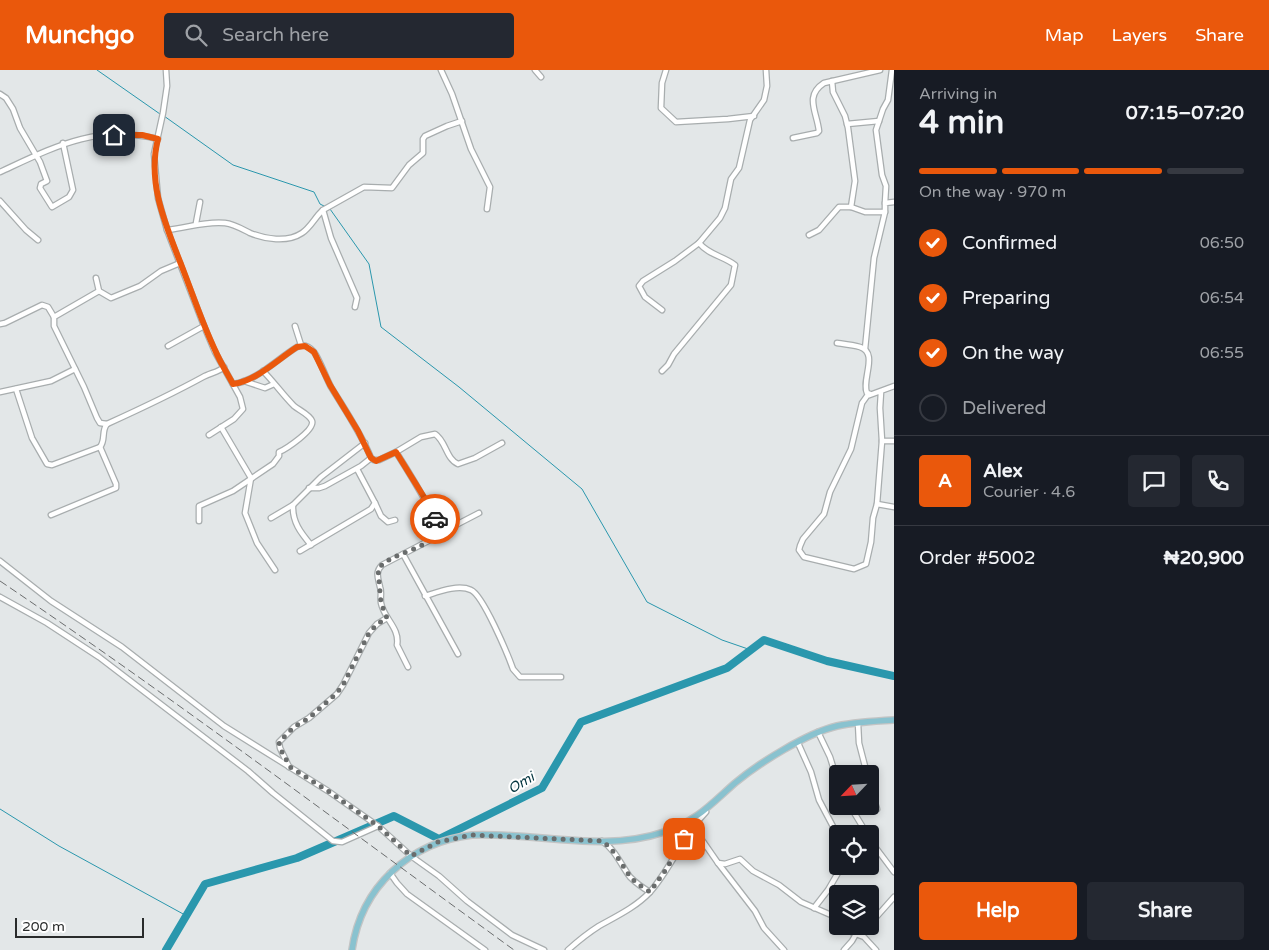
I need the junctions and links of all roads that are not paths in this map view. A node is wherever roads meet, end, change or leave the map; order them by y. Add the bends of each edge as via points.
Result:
1 (166, 70) edge
2 (441, 70) edge
3 (535, 70) edge
4 (666, 70) edge
5 (766, 70) edge
6 (880, 70) edge
7 (892, 70) edge
8 (541, 77) dead end
9 (832, 81) junction
10 (0, 94) edge
11 (754, 116) junction
12 (462, 121) junction
13 (879, 121) junction
14 (847, 124) junction
15 (793, 138) dead end
16 (158, 139) junction
17 (64, 143) junction
18 (36, 155) junction
19 (0, 172) edge
20 (0, 201) edge
21 (200, 202) dead end
22 (894, 202) edge
23 (885, 203) junction
24 (851, 207) junction
25 (486, 209) dead end
26 (323, 210) junction
27 (885, 212) junction
28 (196, 223) junction
29 (167, 230) junction
30 (809, 235) dead end
31 (38, 240) dead end
32 (699, 243) junction
33 (180, 263) junction
34 (96, 278) dead end
35 (99, 290) junction
36 (355, 307) dead end
37 (662, 310) dead end
38 (54, 317) junction
39 (0, 324) edge
40 (204, 326) junction
41 (295, 326) dead end
42 (837, 343) dead end
43 (301, 345) junction
44 (168, 346) dead end
45 (865, 349) junction
46 (224, 367) junction
47 (76, 369) junction
48 (263, 370) junction
49 (662, 372) dead end
50 (244, 381) junction
51 (233, 384) junction
52 (274, 384) junction
53 (894, 386) edge
54 (16, 389) junction
55 (0, 392) edge
56 (881, 392) junction
57 (870, 394) junction
58 (107, 424) junction
59 (221, 427) junction
60 (209, 435) dead end
61 (882, 441) junction
62 (894, 441) edge
63 (365, 443) junction
64 (502, 443) dead end
65 (100, 447) junction
66 (396, 452) junction
67 (371, 458) junction
68 (357, 469) junction
69 (251, 478) junction
70 (309, 488) junction
71 (375, 503) junction
72 (877, 504) junction
73 (292, 505) junction
74 (894, 507) edge
75 (479, 513) dead end
76 (51, 515) dead end
77 (271, 518) dead end
78 (394, 520) dead end
79 (199, 521) dead end
80 (440, 529) junction
81 (311, 545) junction
82 (300, 550) dead end
83 (403, 554) junction
84 (0, 561) edge
85 (275, 570) dead end
86 (426, 596) junction
87 (0, 597) edge
88 (387, 618) junction
89 (458, 654) dead end
90 (408, 667) dead end
91 (561, 677) dead end
92 (894, 720) edge
93 (858, 723) junction
94 (818, 732) junction
95 (798, 743) junction
96 (832, 765) edge
97 (865, 765) edge
98 (290, 767) junction
99 (709, 808) junction
100 (832, 825) edge
101 (378, 826) junction
102 (693, 827) junction
103 (602, 841) junction
104 (879, 852) edge
105 (411, 856) junction
106 (718, 863) junction
107 (894, 872) edge
108 (390, 873) junction
109 (837, 875) edge
110 (650, 892) junction
111 (894, 897) edge
112 (814, 908) junction
113 (829, 914) edge
114 (879, 914) edge
115 (855, 935) edge
116 (859, 935) edge
117 (352, 950) edge
118 (485, 950) edge
119 (544, 950) edge
120 (568, 950) edge
121 (784, 950) edge
122 (844, 950) edge
123 (876, 950) edge

1 - 16 street via 164,113
2 - 12 street
3 - 8 street
4 - 11 street via 661,108 676,122
5 - 11 street via 764,100
6 - 9 street
7 - 13 street via 888,100
9 - 14 street via 833,92
9 - 15 street via 818,87 812,96 819,131
10 - 18 street via 13,109
11 - 32 street via 750,120 739,168 729,186 725,208
12 - 25 street via 471,149 490,187
12 - 26 street via 425,136 423,154 409,165 392,188 364,187
13 - 14 street
13 - 23 street via 876,130 886,186
14 - 24 street via 855,177
16 - 17 street via 125,134
16 - 29 street via 154,171
17 - 18 street
17 - 18 street via 73,190 69,197 52,208 40,188 46,181
18 - 19 street
20 - 31 street
21 - 28 street
22 - 23 street
23 - 27 street
24 - 27 street via 864,212
24 - 30 street via 839,207 819,230
26 - 28 street via 303,233 288,238 265,238 225,223
26 - 36 street via 331,238 357,298
27 - 45 street via 874,258
28 - 29 street
29 - 33 street
32 - 37 street via 643,280 640,286 645,298
32 - 49 street via 705,251 735,265 731,285
33 - 35 street via 111,298
33 - 40 street
34 - 35 street
35 - 38 street
38 - 39 street via 48,307 42,305
38 - 47 street via 58,337
40 - 44 street
40 - 46 street
41 - 43 street
42 - 45 street
43 - 48 street
43 - 63 street via 314,352
45 - 57 street via 869,360 865,388
46 - 51 street
46 - 58 street
47 - 54 street via 51,381
47 - 58 street via 97,418 100,423
48 - 50 street
48 - 52 street
50 - 51 street
50 - 52 street via 265,388
51 - 59 street via 244,408
52 - 69 street via 308,417 312,425 279,452 273,464
53 - 56 street
54 - 55 street
54 - 65 street via 30,433 47,464 57,464
56 - 57 street
56 - 61 street
57 - 72 street via 862,403 851,449 830,492 824,514 803,538 801,554 854,570 866,564
58 - 65 street
59 - 60 street
59 - 69 street
61 - 62 street
61 - 72 street
63 - 67 street
63 - 70 street
64 - 66 street via 458,464 435,434 421,437
65 - 76 street via 116,488
66 - 67 street via 376,461
66 - 80 street
67 - 68 street
68 - 70 street via 325,486
68 - 71 street
69 - 79 street via 199,506
69 - 85 street via 245,513 257,543
70 - 73 street
71 - 78 street via 381,516 388,522
71 - 81 street via 371,509
72 - 74 street
73 - 77 street
73 - 81 street via 297,526
75 - 80 street via 452,527
80 - 83 street via 434,538
81 - 82 street
83 - 86 street
83 - 88 street via 378,569 381,603
84 - 98 street via 51,601 122,647 224,726
86 - 89 street
86 - 91 street via 453,589 471,590 488,615 517,674 526,678
87 - 101 street via 99,657 248,771 332,841 342,842
88 - 90 street via 397,632 397,646
88 - 98 street via 369,633 336,694 279,742
92 - 93 main road
93 - 94 main road
93 - 97 street
94 - 95 main road
94 - 96 street
95 - 99 main road via 736,782
95 - 100 street via 819,800
98 - 101 street
99 - 102 street
99 - 103 main road via 655,835
101 - 105 street
102 - 106 street
102 - 110 street
103 - 105 main road via 472,835 438,842
103 - 110 street via 610,846 629,876
104 - 107 street
105 - 108 main road
105 - 119 street via 512,935
106 - 112 street via 740,860
106 - 121 street via 764,928
108 - 117 main road via 363,912
108 - 118 street via 407,894
109 - 112 street
110 - 120 street via 635,906 592,931
111 - 114 street
112 - 113 street
115 - 122 street
116 - 123 street

